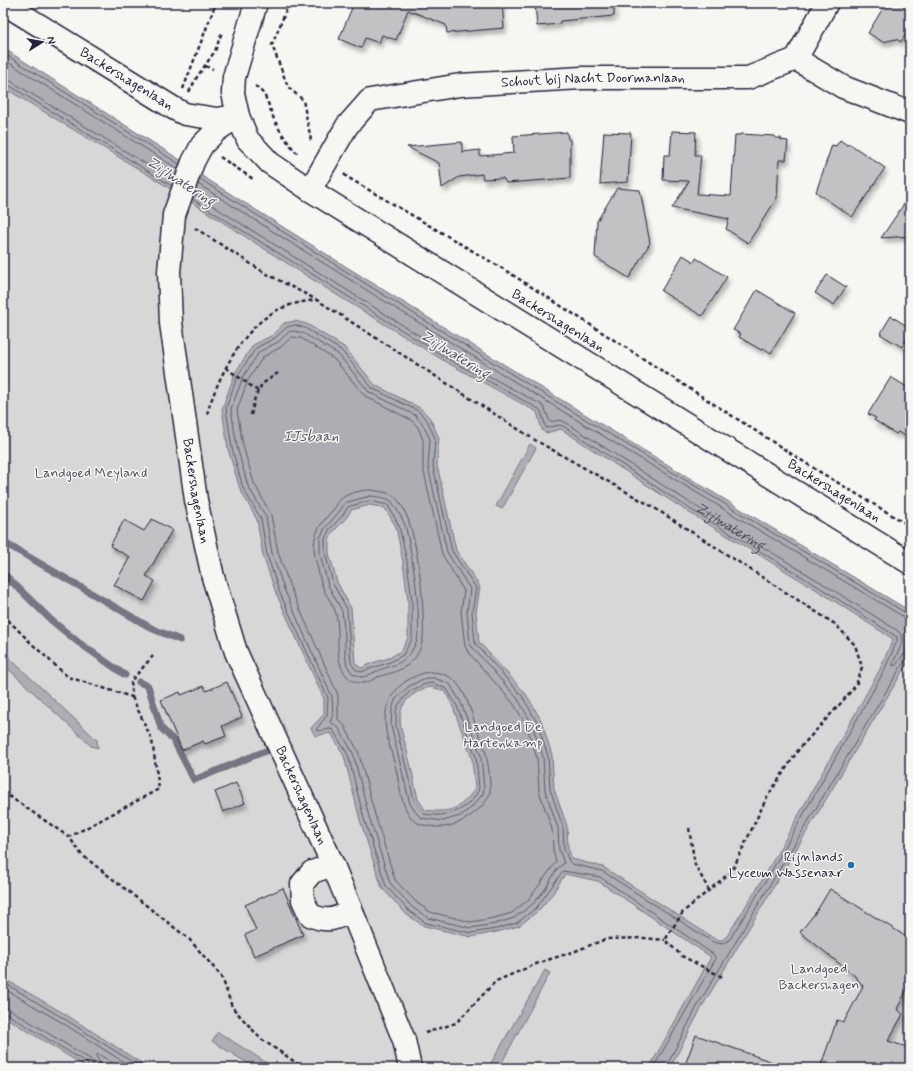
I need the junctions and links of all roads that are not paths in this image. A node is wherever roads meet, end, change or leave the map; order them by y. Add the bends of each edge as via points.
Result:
1 (3, 3) edge
2 (256, 3) edge
3 (826, 3) edge
4 (796, 59) junction
5 (910, 113) edge
6 (238, 116) junction
7 (320, 174) junction
8 (910, 563) edge
9 (333, 865) junction
10 (352, 911) junction
11 (410, 1068) edge

1 - 6 street, Backershagenlaan via 185,114 217,119
2 - 6 street, Backershagenlaan via 234,77 233,93
3 - 4 street
4 - 5 street via 843,87
4 - 7 street, Schout bij Nacht Doormanlaan via 748,78 582,78 460,85 370,100 348,126
6 - 7 street, Backershagenlaan via 248,140 270,163
6 - 9 street, Backershagenlaan via 217,130 202,145 193,162 174,215 169,272 171,323 196,500 213,577 236,652
7 - 8 street, Backershagenlaan
9 - 10 street, Backershagenlaan
9 - 10 street via 312,872 302,884 303,900 310,915 322,920 332,920
10 - 11 street, Backershagenlaan via 404,1040

